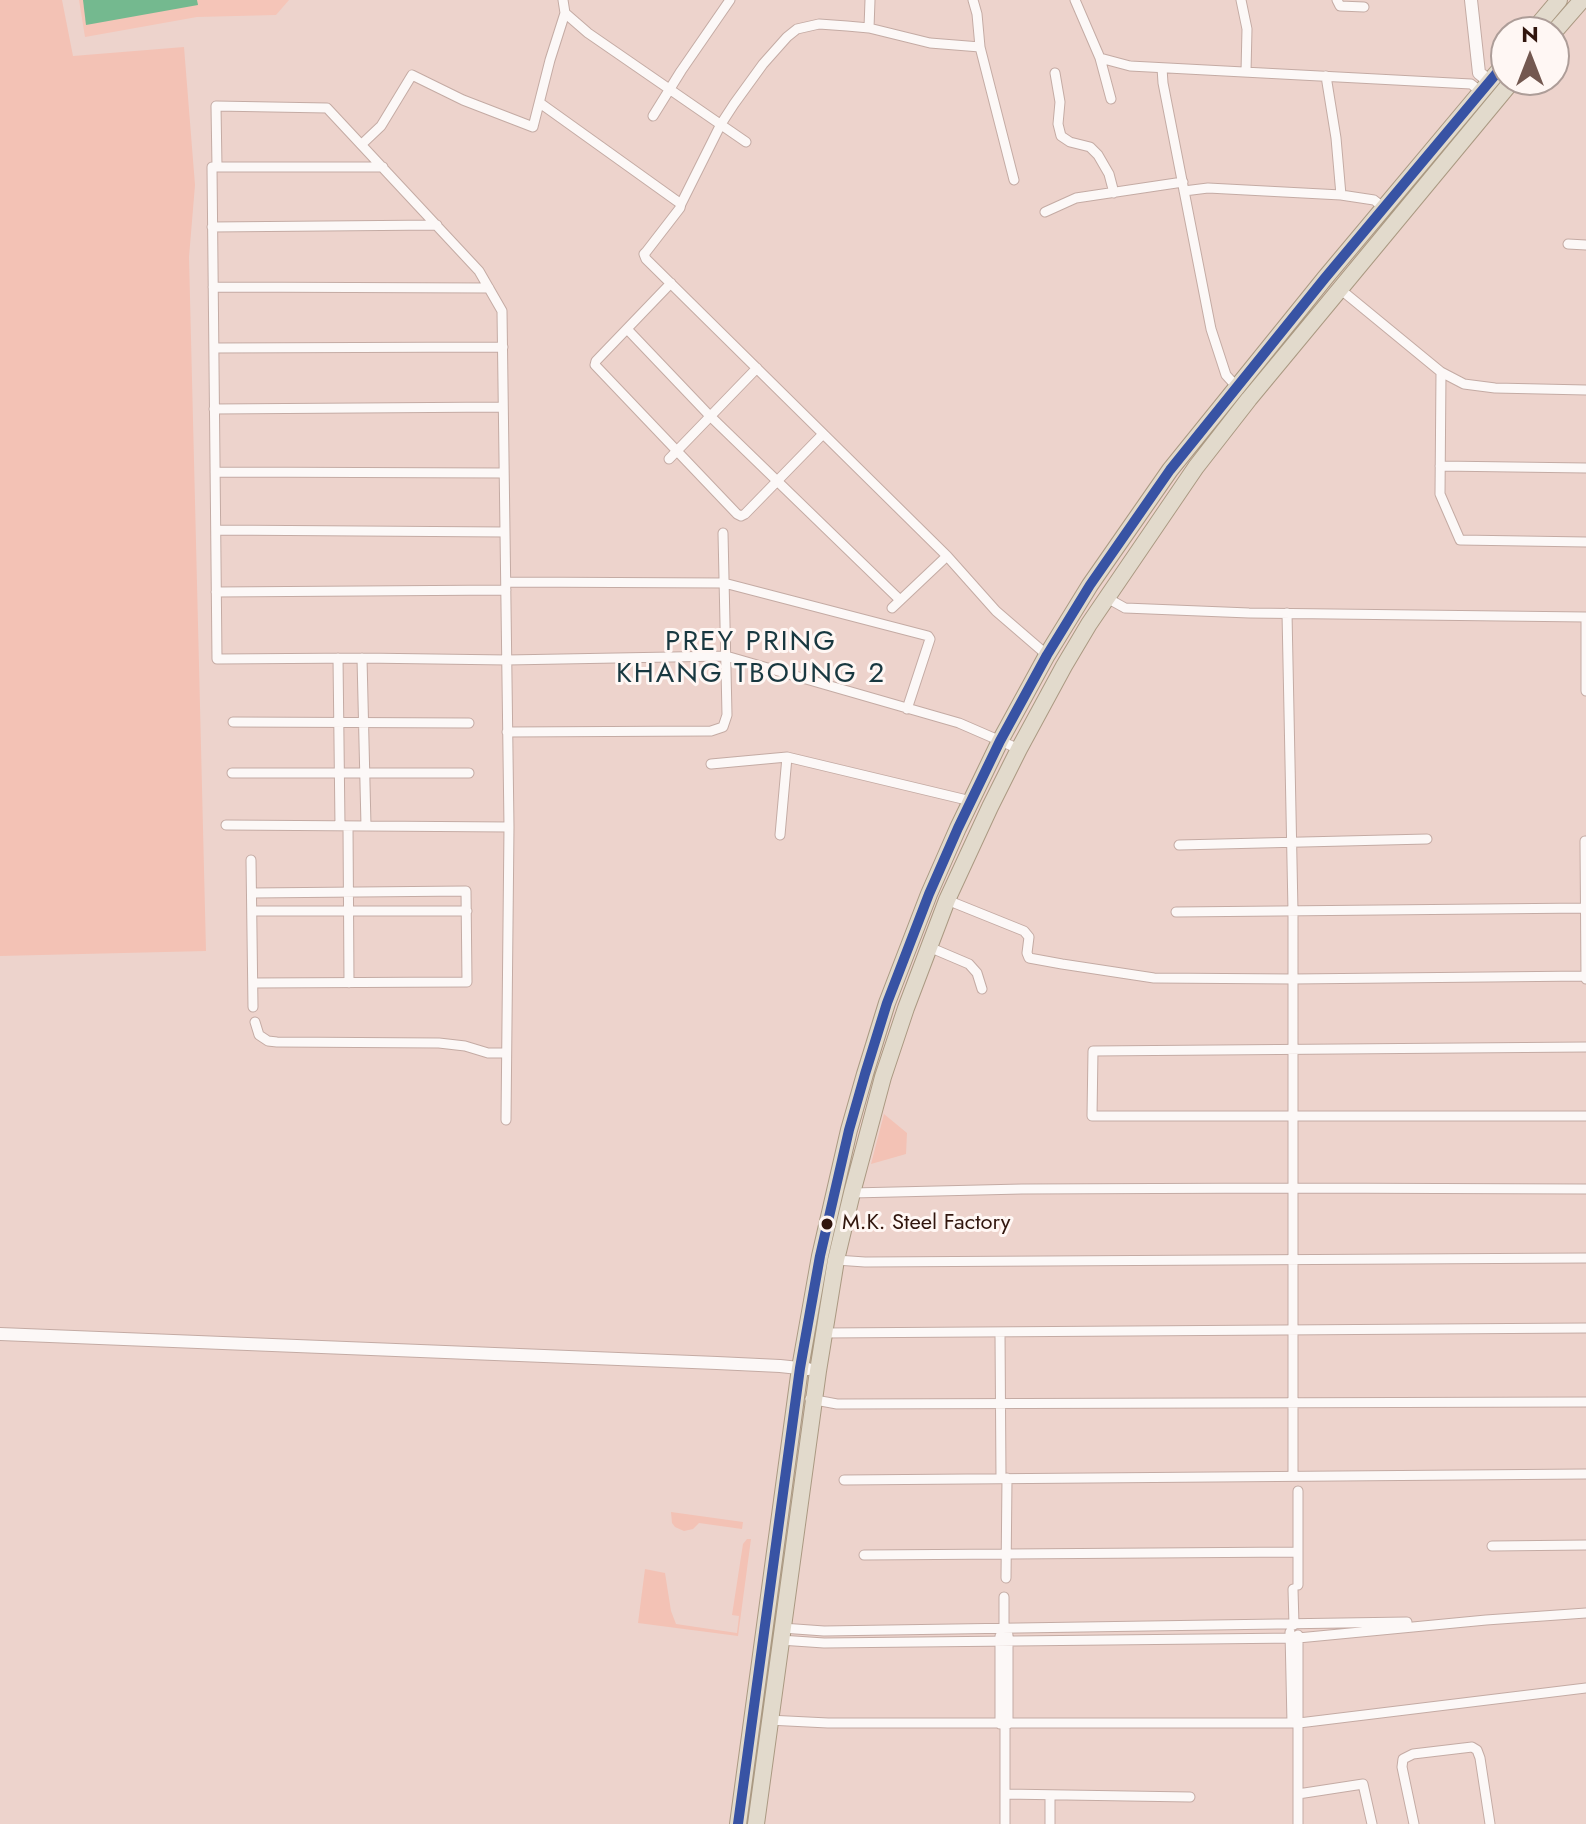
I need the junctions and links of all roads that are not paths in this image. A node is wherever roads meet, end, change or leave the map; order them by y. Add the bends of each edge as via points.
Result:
1 (563, 0) edge
2 (730, 0) edge
3 (870, 0) edge
4 (973, 0) edge
5 (1075, 0) edge
6 (1241, 0) edge
7 (1337, 0) edge
8 (1471, 0) edge
9 (1559, 0) edge
10 (1582, 0) edge
11 (1364, 7) dead end
12 (565, 13) junction
13 (1546, 16) edge
14 (1568, 16) edge
15 (869, 28) junction
16 (980, 47) junction
17 (1100, 58) junction
18 (1162, 68) junction
19 (1246, 72) junction
20 (1055, 73) dead end
21 (1490, 74) edge
22 (1326, 76) junction
23 (1480, 82) junction
24 (669, 89) junction
25 (1500, 96) edge
26 (1111, 99) dead end
27 (540, 103) junction
28 (653, 116) dead end
29 (721, 124) junction
30 (746, 142) dead end
31 (362, 144) junction
32 (217, 167) junction
33 (383, 167) junction
34 (1014, 180) dead end
35 (1184, 187) junction
36 (1114, 193) junction
37 (1341, 195) junction
38 (681, 204) junction
39 (1383, 207) junction
40 (1045, 212) dead end
41 (437, 225) junction
42 (212, 227) junction
43 (1568, 244) dead end
44 (1586, 245) edge
45 (671, 283) junction
46 (213, 287) junction
47 (489, 288) junction
48 (1340, 289) junction
49 (628, 330) junction
50 (503, 347) junction
51 (214, 348) junction
52 (757, 368) junction
53 (1441, 372) junction
54 (1236, 386) junction
55 (1586, 390) edge
56 (503, 407) junction
57 (214, 409) junction
58 (709, 415) junction
59 (823, 434) junction
60 (677, 449) junction
61 (669, 459) dead end
62 (1440, 466) junction
63 (1586, 468) edge
64 (215, 472) junction
65 (504, 473) junction
66 (778, 480) junction
67 (216, 530) junction
68 (505, 532) junction
69 (723, 533) dead end
70 (1586, 542) edge
71 (947, 556) junction
72 (724, 583) junction
73 (506, 586) junction
74 (216, 592) junction
75 (1107, 598) junction
76 (900, 600) junction
77 (892, 608) dead end
78 (1287, 613) junction
79 (1586, 617) edge
80 (1047, 655) junction
81 (726, 656) junction
82 (338, 658) junction
83 (362, 658) junction
84 (507, 660) junction
85 (1586, 691) edge
86 (907, 709) junction
87 (233, 722) dead end
88 (339, 723) junction
89 (363, 723) junction
90 (469, 723) dead end
91 (507, 732) junction
92 (1000, 741) junction
93 (1019, 749) junction
94 (787, 757) junction
95 (711, 764) dead end
96 (232, 773) dead end
97 (339, 773) junction
98 (365, 773) junction
99 (469, 773) dead end
100 (971, 801) junction
101 (226, 825) dead end
102 (344, 826) junction
103 (366, 826) junction
104 (509, 827) junction
105 (780, 835) dead end
106 (1427, 839) dead end
107 (1586, 841) edge
108 (1292, 842) junction
109 (1179, 845) dead end
110 (251, 860) dead end
111 (348, 892) junction
112 (252, 893) junction
113 (947, 900) junction
114 (1586, 908) edge
115 (252, 911) junction
116 (348, 911) junction
117 (467, 911) junction
118 (1293, 911) junction
119 (1176, 912) dead end
120 (929, 947) junction
121 (1586, 977) edge
122 (1293, 979) junction
123 (253, 983) junction
124 (349, 983) junction
125 (982, 989) dead end
126 (253, 1007) dead end
127 (255, 1022) dead end
128 (1586, 1047) edge
129 (1293, 1049) junction
130 (506, 1053) junction
131 (1293, 1116) junction
132 (1586, 1116) edge
133 (506, 1120) dead end
134 (1292, 1188) junction
135 (1586, 1189) edge
136 (852, 1193) junction
137 (1586, 1258) edge
138 (836, 1260) junction
139 (1293, 1260) junction
140 (1586, 1328) edge
141 (1293, 1330) junction
142 (824, 1333) junction
143 (1000, 1333) junction
144 (0, 1334) edge
145 (800, 1368) junction
146 (818, 1371) junction
147 (806, 1398) junction
148 (1586, 1402) edge
149 (1293, 1403) junction
150 (1000, 1404) junction
151 (1586, 1474) edge
152 (1293, 1475) junction
153 (1004, 1478) junction
154 (844, 1480) dead end
155 (1298, 1491) dead end
156 (1586, 1545) edge
157 (1492, 1546) dead end
158 (1297, 1552) junction
159 (864, 1555) dead end
160 (1007, 1555) junction
161 (1006, 1578) dead end
162 (1004, 1597) dead end
163 (1586, 1613) edge
164 (1486, 1620) junction
165 (1294, 1625) junction
166 (1004, 1629) junction
167 (781, 1634) junction
168 (1294, 1638) junction
169 (1004, 1641) junction
170 (1586, 1688) edge
171 (761, 1719) junction
172 (1295, 1723) junction
173 (1004, 1724) junction
174 (1005, 1794) junction
175 (1298, 1794) junction
176 (1050, 1795) junction
177 (1190, 1797) dead end
178 (738, 1824) edge
179 (756, 1824) edge
180 (1005, 1824) edge
181 (1050, 1824) edge
182 (1298, 1824) edge
183 (1372, 1824) edge
184 (1414, 1824) edge
185 (1490, 1824) edge

1 - 12 street
2 - 24 street
3 - 15 street
4 - 16 street
5 - 17 street
6 - 19 street
7 - 11 street via 1340,6
8 - 23 street
9 - 13 highway
10 - 14 highway
12 - 24 street
12 - 27 street
15 - 16 street via 930,43
15 - 29 street via 819,24 797,29 763,64
16 - 34 street
17 - 18 street
17 - 26 street
18 - 19 street
18 - 35 street
19 - 22 street
20 - 36 street via 1061,136 1098,155
21 - 23 highway
22 - 23 street
22 - 37 street
23 - 39 highway
24 - 28 street
24 - 29 street
25 - 48 highway
27 - 31 street via 533,127 412,75 381,126
27 - 38 street
29 - 30 street
29 - 38 street
31 - 32 street via 324,107 216,106
31 - 33 street
32 - 33 street
32 - 42 street via 212,167
33 - 41 street
35 - 36 street
35 - 37 street
35 - 54 street via 1211,329 1226,375
36 - 40 street via 1076,198
37 - 39 street via 1374,200
38 - 45 street via 644,254
39 - 54 highway
41 - 42 street
41 - 47 street
42 - 46 street
43 - 44 street
45 - 49 street
45 - 52 street
46 - 47 street
46 - 51 street
47 - 50 street via 502,311
48 - 53 street
48 - 75 highway via 1196,467
49 - 58 street
49 - 60 street via 595,365
50 - 51 street
50 - 56 street
51 - 57 street
52 - 58 street
52 - 59 street
53 - 55 street via 1480,387
53 - 62 street
54 - 80 highway via 1170,470
56 - 57 street
56 - 65 street
57 - 64 street
58 - 60 street
58 - 66 street
59 - 66 street
59 - 71 street
60 - 61 street
60 - 66 street via 741,516
62 - 63 street
62 - 70 street via 1440,494 1460,540
64 - 65 street
64 - 67 street
65 - 68 street
66 - 76 street
67 - 68 street
67 - 74 street
68 - 73 street
69 - 72 street
71 - 76 street
71 - 80 street via 996,611
72 - 73 street
72 - 81 street
72 - 86 street via 928,636
73 - 74 street
73 - 84 street
74 - 82 street via 217,659
75 - 78 street via 1125,608
75 - 93 highway
76 - 77 street
78 - 79 street
78 - 108 street
79 - 85 street
80 - 92 highway
81 - 84 street
81 - 86 street
81 - 91 street via 723,727
82 - 83 street
82 - 88 street
83 - 84 street
83 - 89 street
84 - 91 street
86 - 92 street
87 - 88 street
88 - 89 street
88 - 97 street
89 - 90 street
89 - 98 street
91 - 104 street
92 - 93 street
92 - 100 highway
93 - 113 highway
94 - 95 street
94 - 100 street
94 - 105 street
96 - 97 street
97 - 98 street
97 - 102 street
98 - 99 street
98 - 103 street
100 - 145 highway via 910,940 865,1074 830,1208
101 - 102 street
102 - 103 street
102 - 111 street
103 - 104 street
104 - 130 street
106 - 108 street
107 - 114 street
108 - 109 street
108 - 118 street
110 - 112 street
111 - 112 street
111 - 116 street
111 - 117 street via 466,891
112 - 115 street
113 - 120 highway
113 - 122 street via 1024,931 1029,958 1154,978
114 - 118 street
114 - 121 street
115 - 116 street
115 - 123 street
116 - 117 street
116 - 124 street
117 - 124 street via 467,982
118 - 119 street
118 - 122 street
120 - 125 street via 969,964
120 - 136 highway via 883,1077
121 - 122 street
122 - 129 street
123 - 124 street
123 - 126 street
127 - 130 street via 259,1035 268,1041 439,1043
128 - 129 street
129 - 131 street
129 - 131 street via 1093,1051 1092,1116
130 - 133 street
131 - 132 street
131 - 134 street
134 - 135 street
134 - 136 street
134 - 139 street
136 - 138 highway
137 - 139 street
138 - 139 street
138 - 142 highway
139 - 141 street
140 - 141 street
141 - 143 street
141 - 149 street
142 - 143 street
142 - 146 highway
143 - 150 street
144 - 145 street
145 - 146 street
145 - 147 highway
146 - 147 highway
147 - 150 street via 837,1404
147 - 167 highway
147 - 171 highway
148 - 149 street
149 - 150 street
149 - 152 street
150 - 153 street
151 - 152 street
152 - 153 street
153 - 154 street
153 - 160 street
155 - 158 street
156 - 157 street
158 - 160 street
158 - 165 street
159 - 160 street
160 - 161 street
162 - 166 street
163 - 164 street
164 - 165 street
164 - 168 street
165 - 166 street
165 - 168 street
166 - 167 street
166 - 169 street
167 - 169 street via 824,1643
167 - 171 highway
168 - 169 street
168 - 172 street
169 - 173 street
170 - 172 street
171 - 173 street
171 - 178 highway
171 - 179 highway
172 - 173 street
172 - 175 street
173 - 174 street
174 - 176 street
174 - 180 street
175 - 182 street
175 - 183 street via 1363,1784
176 - 177 street
176 - 181 street
184 - 185 street via 1403,1759 1472,1747 1480,1758

